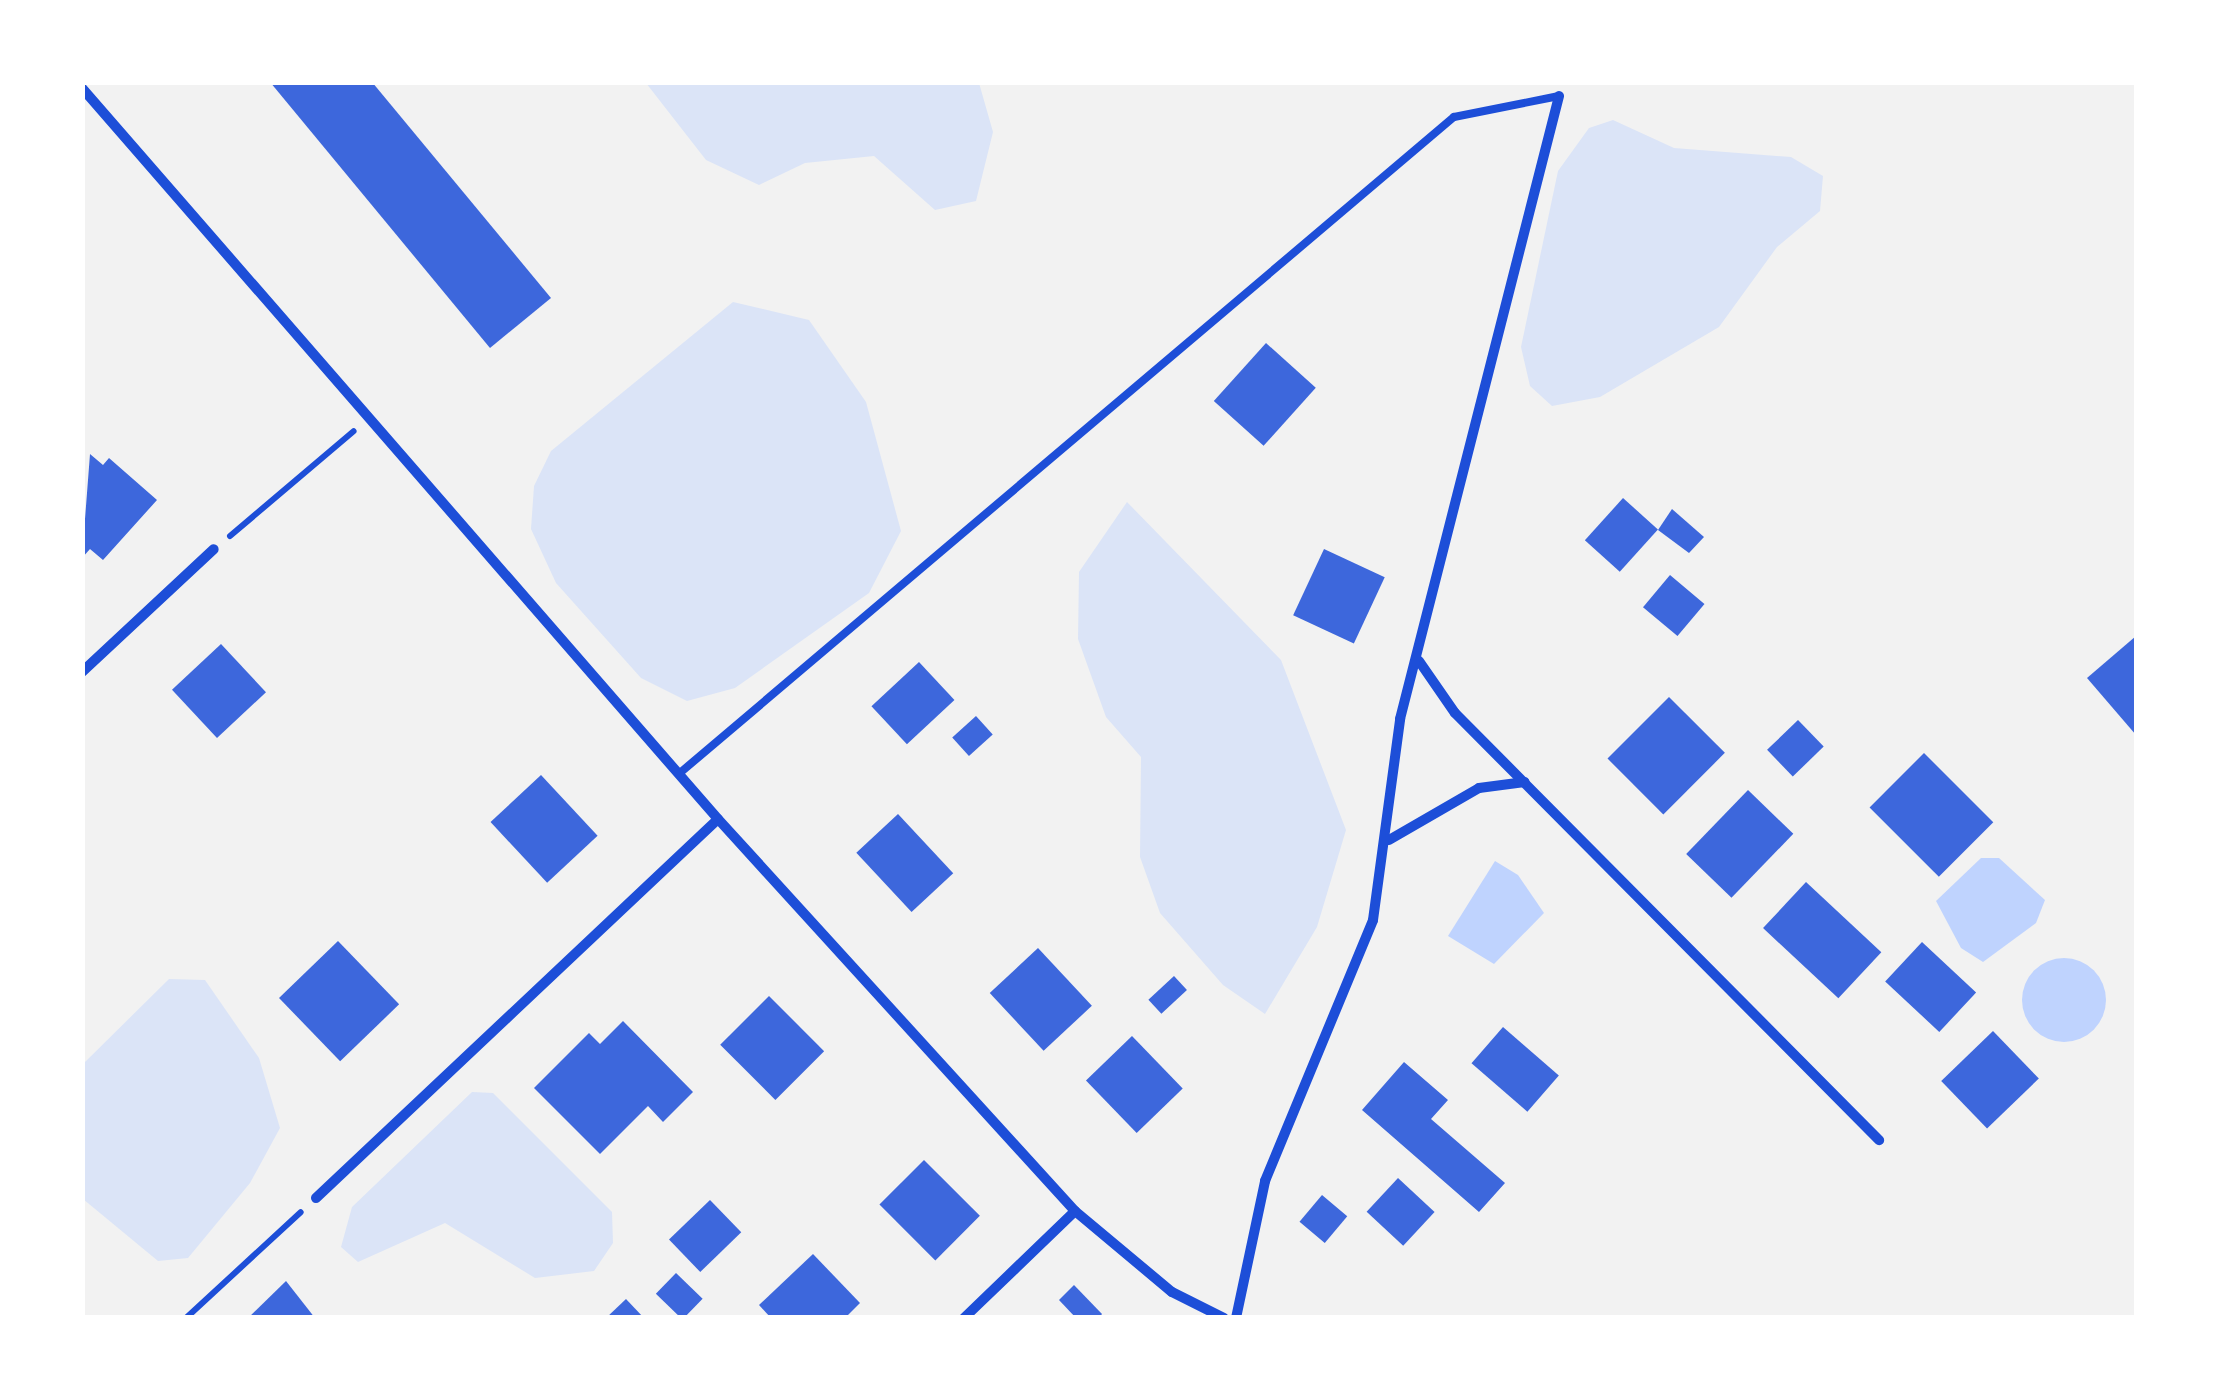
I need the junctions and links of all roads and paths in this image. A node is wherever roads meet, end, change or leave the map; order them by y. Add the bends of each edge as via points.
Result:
1 (82, 88) edge
2 (1559, 96) joint
3 (374, 415) junction
4 (214, 550) joint
5 (1419, 662) junction
6 (82, 672) edge
7 (681, 772) junction
8 (1525, 782) junction
9 (718, 818) junction
10 (1388, 840) junction
11 (1878, 1140) dead end
12 (316, 1198) joint
13 (1075, 1211) junction
14 (186, 1318) edge
15 (964, 1318) edge
16 (1224, 1318) edge
17 (1236, 1318) edge

1 - 3 street
2 - 5 street
2 - 7 lane via 1454,117
3 - 4 path
3 - 7 street
4 - 6 street
5 - 8 street via 1456,713
5 - 10 street via 1400,720
7 - 9 street
8 - 10 street via 1479,788
8 - 11 street
9 - 12 street
9 - 13 street
10 - 17 street via 1373,920 1264,1181
12 - 14 path
13 - 15 street
13 - 16 street via 1172,1292

